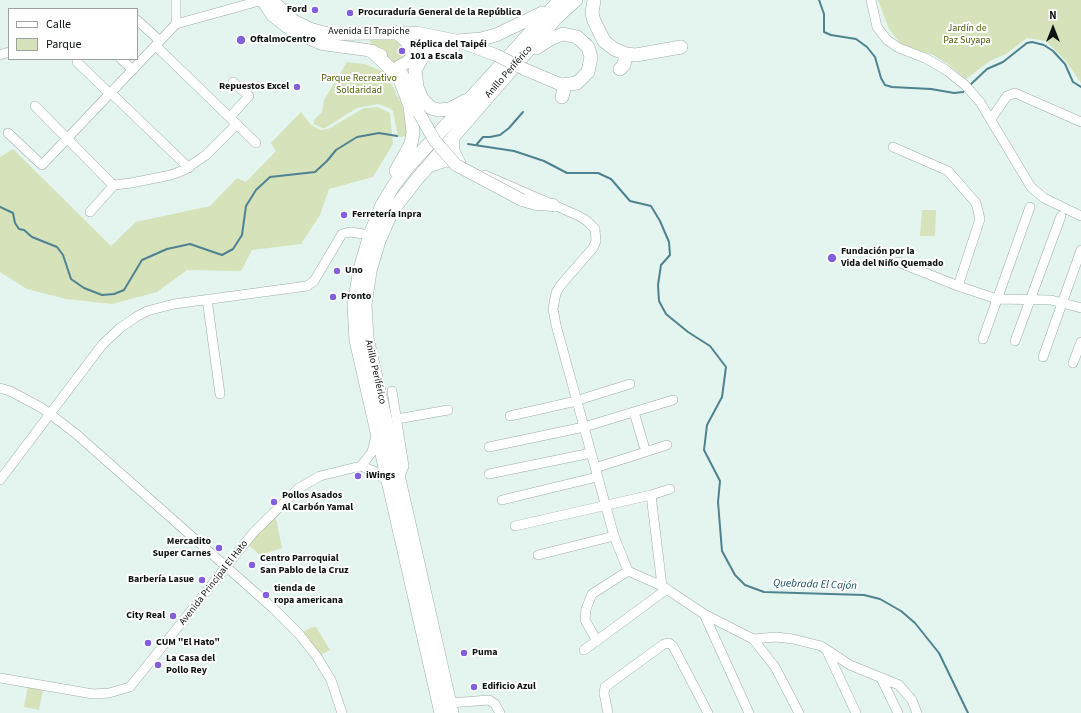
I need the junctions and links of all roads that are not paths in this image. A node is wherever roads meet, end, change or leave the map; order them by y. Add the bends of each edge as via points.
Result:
1 (176, 0) edge
2 (262, 0) edge
3 (272, 0) edge
4 (576, 0) edge
5 (594, 0) edge
6 (871, 0) edge
7 (558, 2) edge
8 (138, 21) edge
9 (176, 24) junction
10 (396, 32) junction
11 (368, 34) junction
12 (158, 44) junction
13 (456, 44) junction
14 (681, 47) dead end
15 (369, 50) junction
16 (626, 54) junction
17 (412, 55) junction
18 (123, 60) edge
19 (77, 62) dead end
20 (523, 63) junction
21 (398, 67) junction
22 (620, 69) dead end
23 (133, 70) junction
24 (233, 82) dead end
25 (562, 91) joint
26 (110, 93) junction
27 (475, 95) junction
28 (35, 106) dead end
29 (230, 117) junction
30 (990, 119) junction
31 (1081, 122) edge
32 (237, 124) junction
33 (8, 133) dead end
34 (454, 135) junction
35 (67, 139) junction
36 (256, 143) dead end
37 (893, 147) dead end
38 (461, 163) junction
39 (189, 168) junction
40 (423, 171) junction
41 (114, 185) junction
42 (553, 205) junction
43 (1030, 207) dead end
44 (90, 212) dead end
45 (1061, 216) dead end
46 (1081, 216) edge
47 (372, 230) junction
48 (1081, 250) edge
49 (898, 262) dead end
50 (958, 286) junction
51 (1030, 298) junction
52 (207, 299) junction
53 (997, 299) junction
54 (1062, 302) junction
55 (1081, 308) edge
56 (983, 339) dead end
57 (1014, 341) dead end
58 (1081, 342) edge
59 (1043, 357) dead end
60 (1073, 363) dead end
61 (630, 384) dead end
62 (0, 388) edge
63 (392, 391) dead end
64 (220, 394) dead end
65 (673, 400) dead end
66 (577, 401) junction
67 (448, 410) dead end
68 (634, 412) junction
69 (50, 414) junction
70 (510, 416) dead end
71 (397, 419) junction
72 (375, 426) junction
73 (584, 427) junction
74 (667, 445) dead end
75 (644, 446) dead end
76 (489, 447) dead end
77 (591, 453) junction
78 (361, 466) junction
79 (596, 473) junction
80 (489, 474) dead end
81 (0, 480) edge
82 (393, 480) junction
83 (670, 489) dead end
84 (651, 495) junction
85 (502, 500) dead end
86 (605, 504) junction
87 (515, 526) dead end
88 (614, 536) junction
89 (538, 555) dead end
90 (226, 567) junction
91 (628, 571) junction
92 (664, 587) junction
93 (704, 614) junction
94 (753, 639) junction
95 (597, 641) junction
96 (584, 650) dead end
97 (827, 651) junction
98 (0, 678) edge
99 (881, 678) junction
100 (448, 710) edge
101 (342, 713) edge
102 (500, 713) edge
103 (608, 713) edge
104 (708, 713) edge
105 (749, 713) edge
106 (799, 713) edge
107 (856, 713) edge
108 (898, 713) edge
109 (917, 713) edge

1 - 9 street
2 - 9 street
2 - 15 main road, Avenida El Trapiche via 272,14 287,27 306,37 322,44
3 - 11 main road, Avenida El Trapiche via 294,21 311,29 330,34
4 - 20 highway, Anillo Periférico via 556,18
5 - 16 highway via 592,13 604,41
6 - 30 street via 878,27 887,40 946,70 965,85 980,102
7 - 13 highway via 530,20 496,35
7 - 27 highway, Anillo Periférico
8 - 12 street
9 - 12 street
10 - 11 main road, Avenida El Trapiche
10 - 13 main road, Avenida El Trapiche via 419,33
10 - 17 main road via 410,45
11 - 15 main road via 366,42
12 - 23 street
12 - 29 street
13 - 17 main road via 426,45
13 - 20 main road, Avenida El Trapiche, bridge
13 - 27 highway via 432,52 418,62 415,76 422,99 430,108 439,110 450,109
14 - 16 highway via 636,55
15 - 21 main road, Avenida El Trapiche
15 - 47 highway via 399,77 410,106 413,132 411,144 375,210
16 - 22 highway
17 - 21 main road via 409,61
18 - 23 street
19 - 26 street
20 - 25 main road, Avenida El Trapiche
20 - 25 highway via 558,35 570,34 583,41 591,56 588,72 577,83
20 - 34 highway, Anillo Periférico
21 - 42 main road, bridge via 435,141 456,165 522,200
23 - 26 street
24 - 29 street via 248,96
26 - 35 street
26 - 39 street
27 - 47 highway, Anillo Periférico via 407,168 382,205
28 - 35 street
29 - 32 street
30 - 31 street via 1007,96 1015,93
30 - 46 street via 1035,191
32 - 36 street
32 - 39 street
33 - 35 street via 42,165
34 - 38 street via 455,150
34 - 40 highway, Anillo Periférico
35 - 41 street
37 - 50 street via 948,171 976,203 980,219
38 - 40 street via 438,163
38 - 42 street
39 - 41 street via 171,175
40 - 82 highway, Anillo Periférico via 392,211 379,241 370,271 365,305 367,338
41 - 44 street
42 - 66 street via 587,221 595,229 596,235 593,248 560,286 553,309
43 - 53 street
45 - 51 street
47 - 52 street via 342,234 314,281 307,286
47 - 72 highway, Anillo Periférico via 360,269 354,305 356,340
48 - 54 street
49 - 50 street
50 - 53 street
51 - 53 street
51 - 54 street
51 - 57 street
52 - 64 street
52 - 69 street via 147,311 120,328 102,345
53 - 56 street
54 - 55 street
54 - 59 street
58 - 60 street
61 - 66 street
62 - 69 street
63 - 71 street
65 - 68 street
66 - 70 street
66 - 73 street
67 - 71 street
68 - 73 street
68 - 75 street
69 - 81 street
69 - 90 street
71 - 82 street via 404,466
72 - 78 street via 376,435 372,452
72 - 82 highway, Anillo Periférico
73 - 76 street
73 - 77 street
74 - 79 street
77 - 79 street
77 - 80 street
78 - 82 street
78 - 90 street, Avenida Principal El Hato via 320,476 299,488 253,533
79 - 85 street
79 - 86 street
82 - 100 highway, Anillo Periférico
83 - 84 street
84 - 86 street
84 - 92 street
86 - 87 street
86 - 88 street
88 - 89 street
88 - 91 street
90 - 98 street, Avenida Principal El Hato via 130,687 93,694
90 - 101 street via 299,634 331,680
91 - 92 street
91 - 95 street via 592,594 585,620
92 - 93 street
92 - 95 street
93 - 94 street
93 - 105 street
94 - 97 street via 793,639 815,644
94 - 106 street via 775,666
95 - 96 street
97 - 99 street via 850,665
97 - 107 street
99 - 108 street
99 - 109 street via 905,689
100 - 102 street via 489,700
103 - 104 street via 605,687 664,644 669,643

